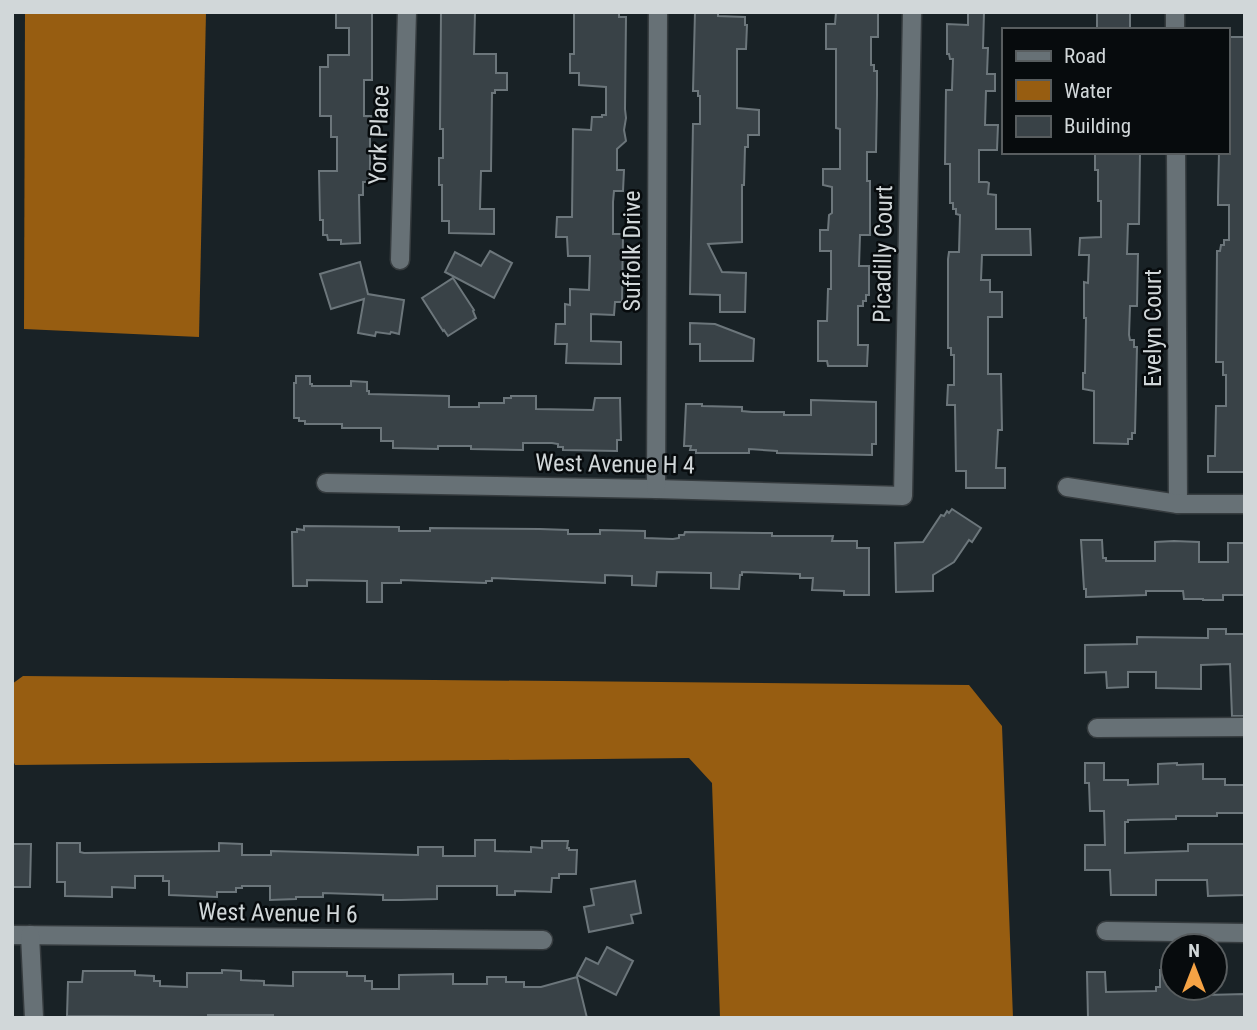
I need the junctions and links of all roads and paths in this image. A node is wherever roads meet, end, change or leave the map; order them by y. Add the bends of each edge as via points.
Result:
1 (407, 12) edge
2 (657, 12) edge
3 (912, 12) edge
4 (1176, 154) edge
5 (400, 260) dead end
6 (326, 483) dead end
7 (1067, 487) dead end
8 (656, 489) junction
9 (903, 496) joint
10 (1178, 504) junction
11 (1245, 504) edge
12 (1245, 727) edge
13 (1097, 728) dead end
14 (1106, 931) dead end
15 (1245, 933) edge
16 (21, 935) edge
17 (543, 940) dead end
18 (34, 1018) edge

1 - 5 street, York Place
2 - 8 street, Suffolk Drive
3 - 9 street, Picadilly Court
4 - 10 street, Evelyn Court
6 - 8 street, West Avenue H 4
7 - 10 street
8 - 9 street, West Avenue H 4
10 - 11 street
12 - 13 street
14 - 15 street
16 - 17 street, West Avenue H 6
16 - 18 street

